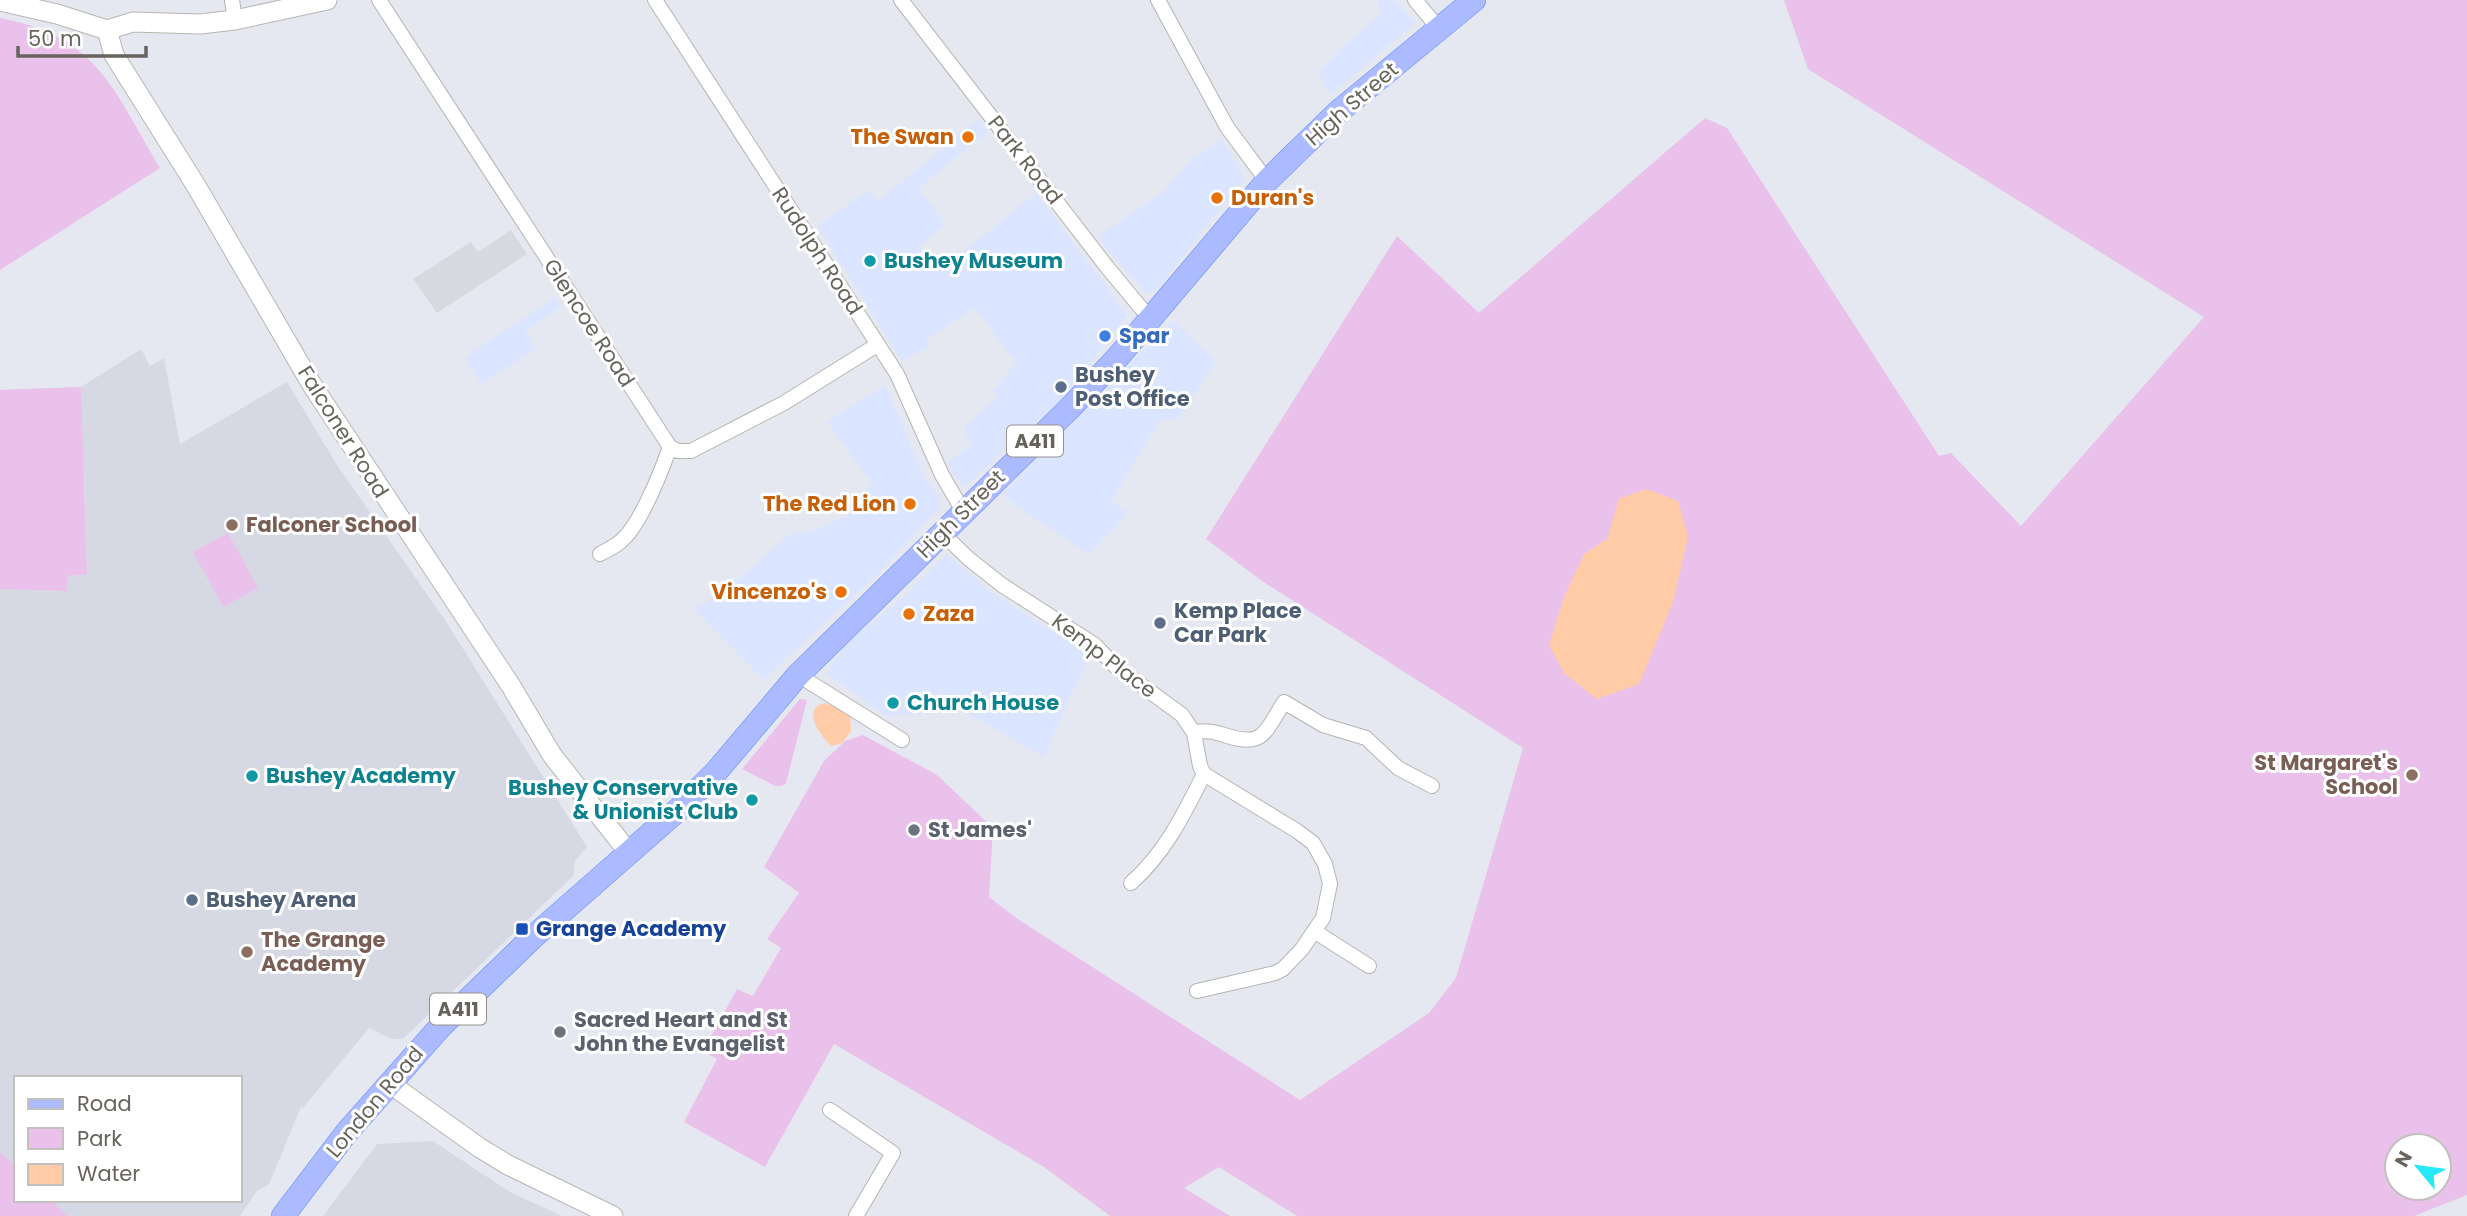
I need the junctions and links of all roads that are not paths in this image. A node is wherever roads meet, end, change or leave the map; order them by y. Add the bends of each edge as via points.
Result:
1 (232, 0) edge
2 (327, 0) edge
3 (379, 0) edge
4 (655, 0) edge
5 (901, 0) edge
6 (1158, 0) edge
7 (1415, 0) edge
8 (1474, 0) edge
9 (0, 1) edge
10 (235, 20) junction
11 (107, 30) junction
12 (1440, 30) junction
13 (1266, 181) junction
14 (1152, 317) junction
15 (877, 345) junction
16 (670, 447) junction
17 (963, 510) junction
18 (942, 533) junction
19 (600, 554) dead end
20 (798, 675) junction
21 (1194, 733) junction
22 (902, 740) dead end
23 (1205, 774) junction
24 (1432, 786) dead end
25 (629, 853) junction
26 (1131, 883) dead end
27 (1314, 931) junction
28 (1369, 967) dead end
29 (1197, 991) dead end
30 (388, 1083) junction
31 (830, 1110) dead end
32 (284, 1216) edge
33 (613, 1216) edge
34 (856, 1216) edge

1 - 10 street
2 - 10 street
3 - 16 street, Glencoe Road
4 - 15 street, Rudolph Road
5 - 14 street, Park Road via 1107,267
6 - 13 street via 1227,127
7 - 12 street
8 - 12 main road, High Street / A411
9 - 11 street
10 - 11 street via 133,22
11 - 25 street, Falconer Road via 114,55 312,385 552,755
12 - 13 main road, High Street / A411 via 1338,112
13 - 14 main road, High Street / A411
14 - 17 main road, High Street / A411 via 1070,408
15 - 16 street via 784,403 691,451
15 - 17 street, Rudolph Road via 897,374 942,475
16 - 19 street via 630,531
17 - 18 main road, High Street / A411
18 - 20 main road, High Street / A411
18 - 21 street, Kemp Place via 1002,585 1095,645 1115,666 1182,715
20 - 22 street
20 - 25 main road, High Street / A411 via 716,772
21 - 23 street
21 - 24 street via 1206,731 1252,741 1266,731 1284,702 1324,725 1366,738 1398,768
23 - 26 street via 1164,848
23 - 27 street via 1297,831 1319,851 1330,884 1323,918
25 - 30 main road, London Road / A411 via 532,938
27 - 28 street
27 - 29 street via 1293,961 1275,973
30 - 32 main road, London Road / A411
30 - 33 street via 508,1165
31 - 34 street via 893,1153

